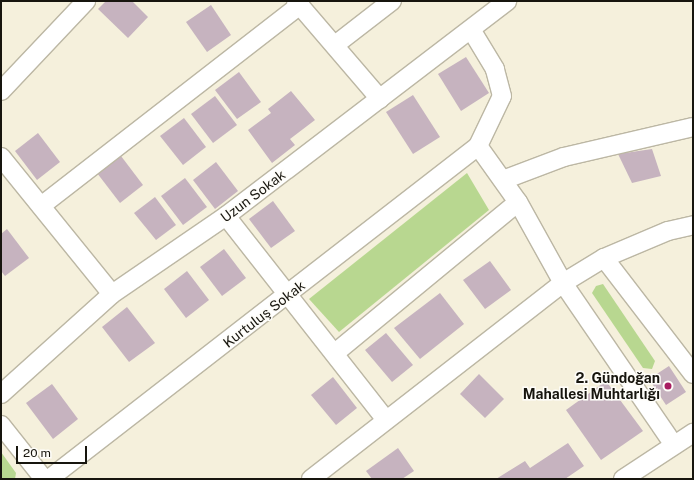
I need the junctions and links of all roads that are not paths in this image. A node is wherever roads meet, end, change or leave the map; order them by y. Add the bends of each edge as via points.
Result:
1 (86, 1) edge
2 (392, 1) edge
3 (507, 1) edge
4 (298, 3) edge
5 (472, 31) junction
6 (335, 45) junction
7 (1, 91) edge
8 (380, 99) junction
9 (693, 127) edge
10 (478, 146) junction
11 (1, 157) edge
12 (503, 180) junction
13 (518, 202) junction
14 (41, 206) junction
15 (226, 216) junction
16 (693, 224) edge
17 (604, 258) junction
18 (563, 283) junction
19 (112, 294) junction
20 (289, 295) junction
21 (335, 353) junction
22 (693, 374) edge
23 (1, 394) edge
24 (386, 420) junction
25 (1, 425) edge
26 (693, 433) edge
27 (674, 445) junction
28 (44, 479) edge
29 (49, 479) edge
30 (311, 479) edge
31 (623, 479) edge

1 - 7 street
2 - 6 street
3 - 5 street, Uzun Sokak
4 - 6 street
4 - 14 street
5 - 8 street, Uzun Sokak
5 - 10 street via 495,69 502,96
6 - 8 street
8 - 15 street, Uzun Sokak
9 - 12 street via 564,157
10 - 12 street
10 - 20 street, Kurtuluş Sokak
11 - 14 street
12 - 13 street
13 - 18 street
13 - 21 street
14 - 19 street
15 - 19 street, Uzun Sokak
15 - 20 street
16 - 17 street via 668,231
17 - 18 street
17 - 22 street
18 - 24 street
18 - 27 street
19 - 23 street, Uzun Sokak
20 - 21 street
20 - 29 street, Kurtuluş Sokak
21 - 24 street
24 - 30 street
25 - 28 street
26 - 27 street
27 - 31 street

